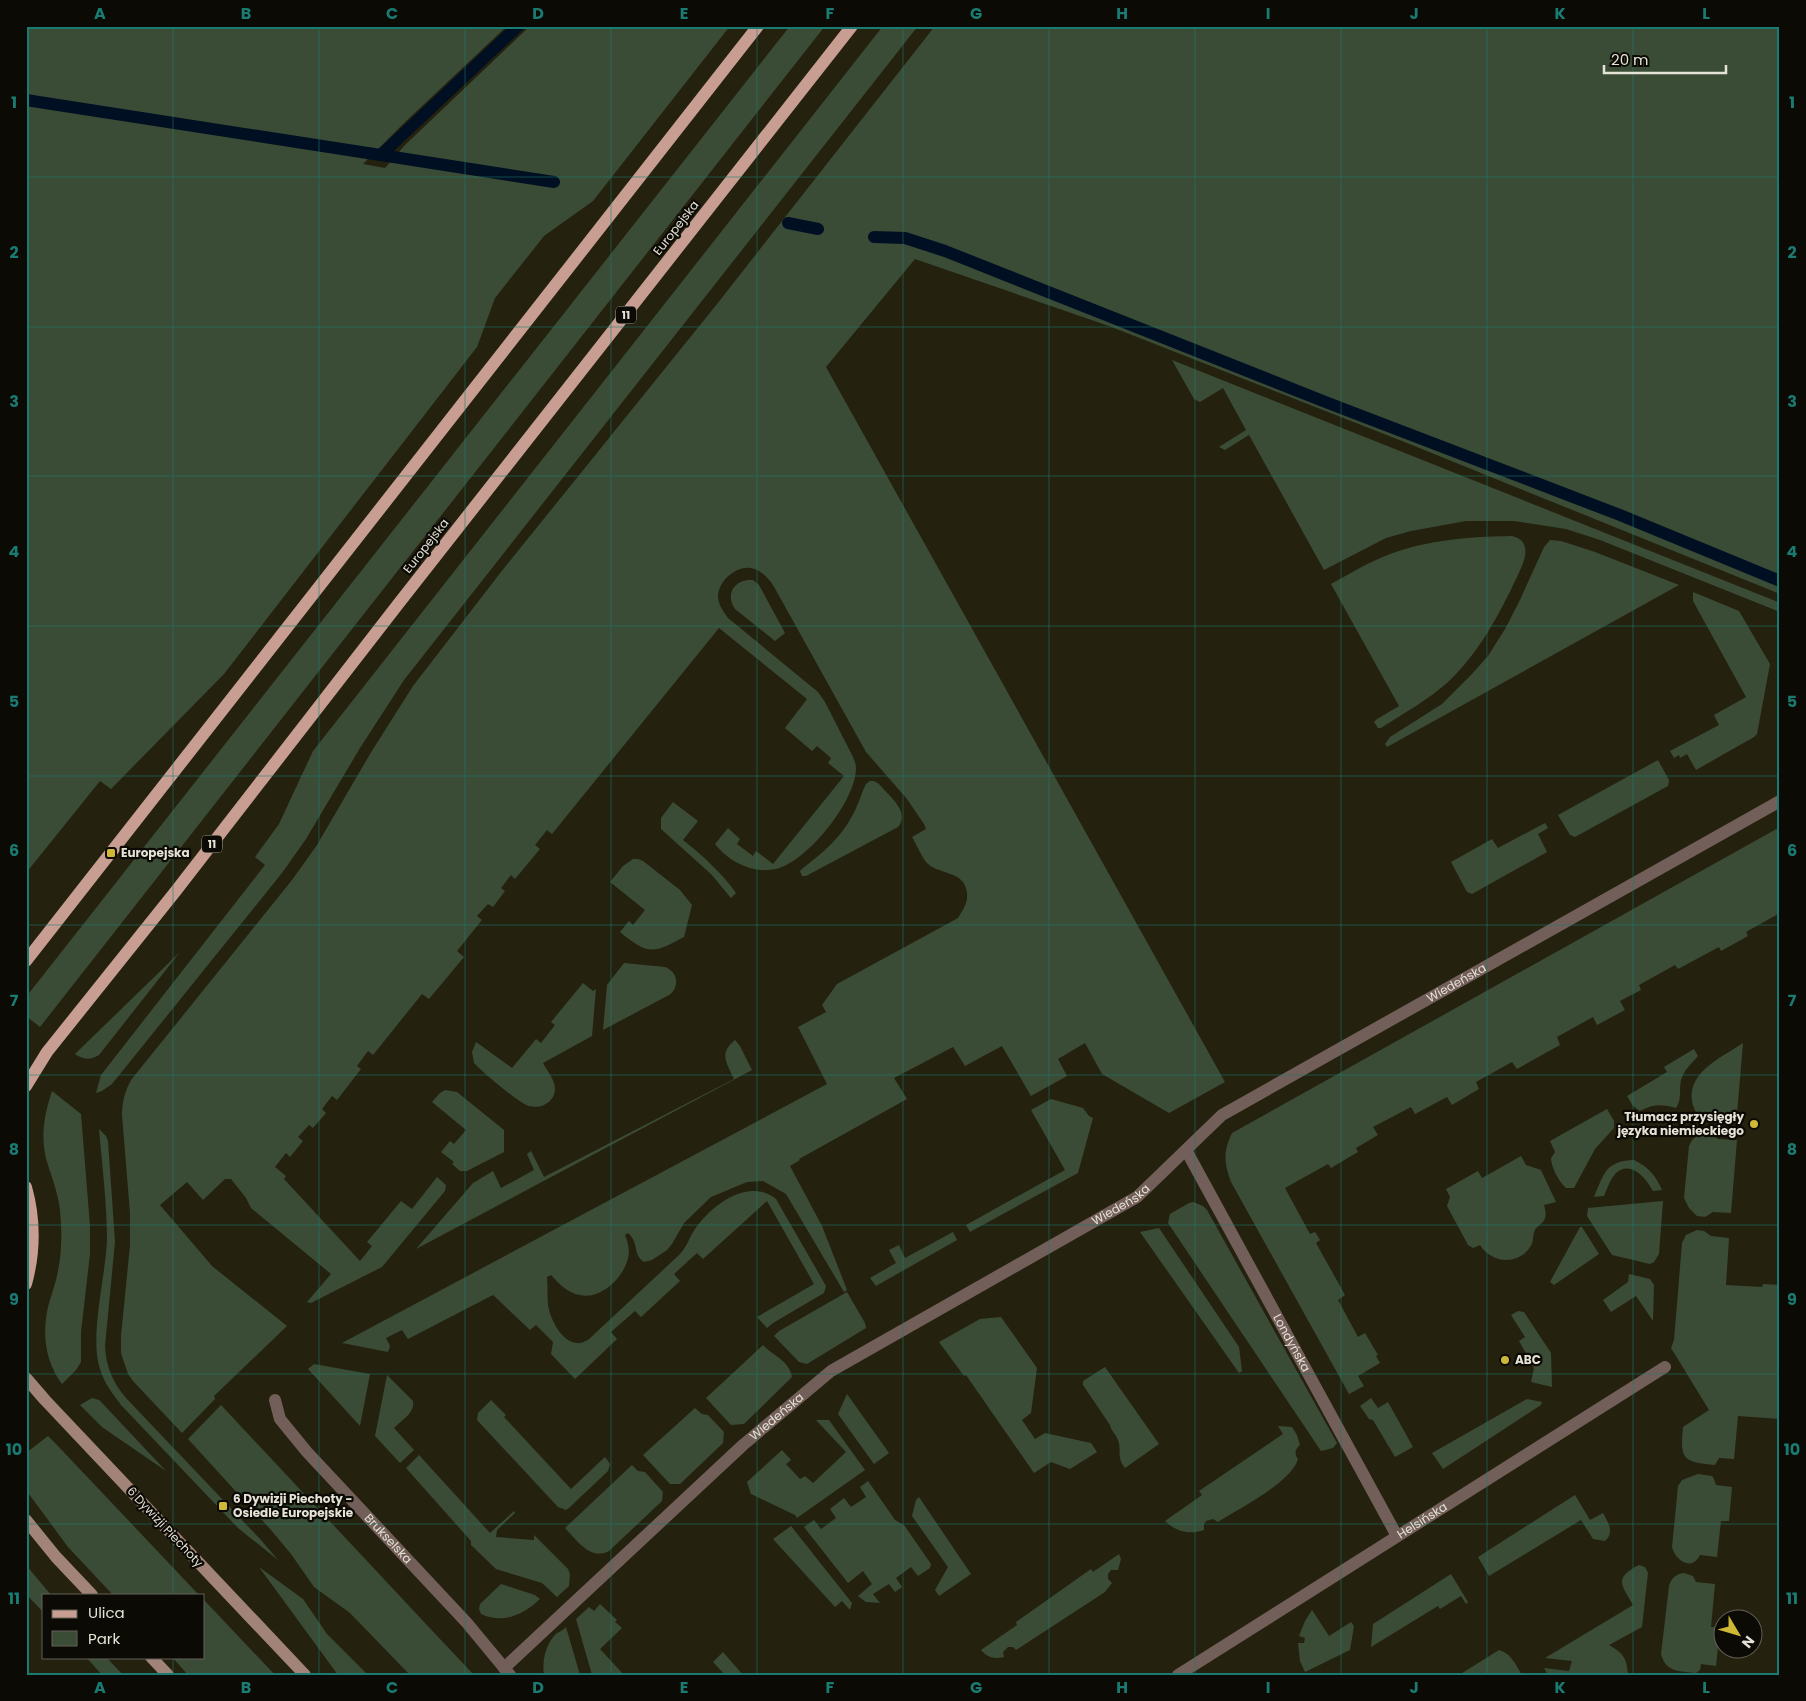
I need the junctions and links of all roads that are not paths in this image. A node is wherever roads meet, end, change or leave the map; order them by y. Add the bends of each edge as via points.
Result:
1 (758, 26) edge
2 (852, 26) edge
3 (1780, 801) edge
4 (26, 961) edge
5 (26, 1086) edge
6 (1186, 1150) junction
7 (26, 1187) edge
8 (26, 1284) edge
9 (1665, 1368) dead end
10 (26, 1378) edge
11 (275, 1400) dead end
12 (26, 1520) edge
13 (1397, 1536) junction
14 (91, 1594) edge
15 (152, 1658) edge
16 (507, 1671) edge
17 (168, 1675) edge
18 (305, 1675) edge
19 (1178, 1675) edge

1 - 4 main road
2 - 5 main road, Europejska / 11 via 52,1046
3 - 6 street, Wiedeńska via 1222,1115
6 - 13 street, Londyńska
6 - 16 street, Wiedeńska via 1137,1197 831,1371 751,1438
7 - 8 main road via 32,1211 33,1240
9 - 13 street, Helsińska
10 - 18 street, 6 Dywizji Piechoty
11 - 16 street, Brukselska via 280,1419 306,1452 467,1623
12 - 14 street
13 - 19 street, Helsińska
15 - 17 street

